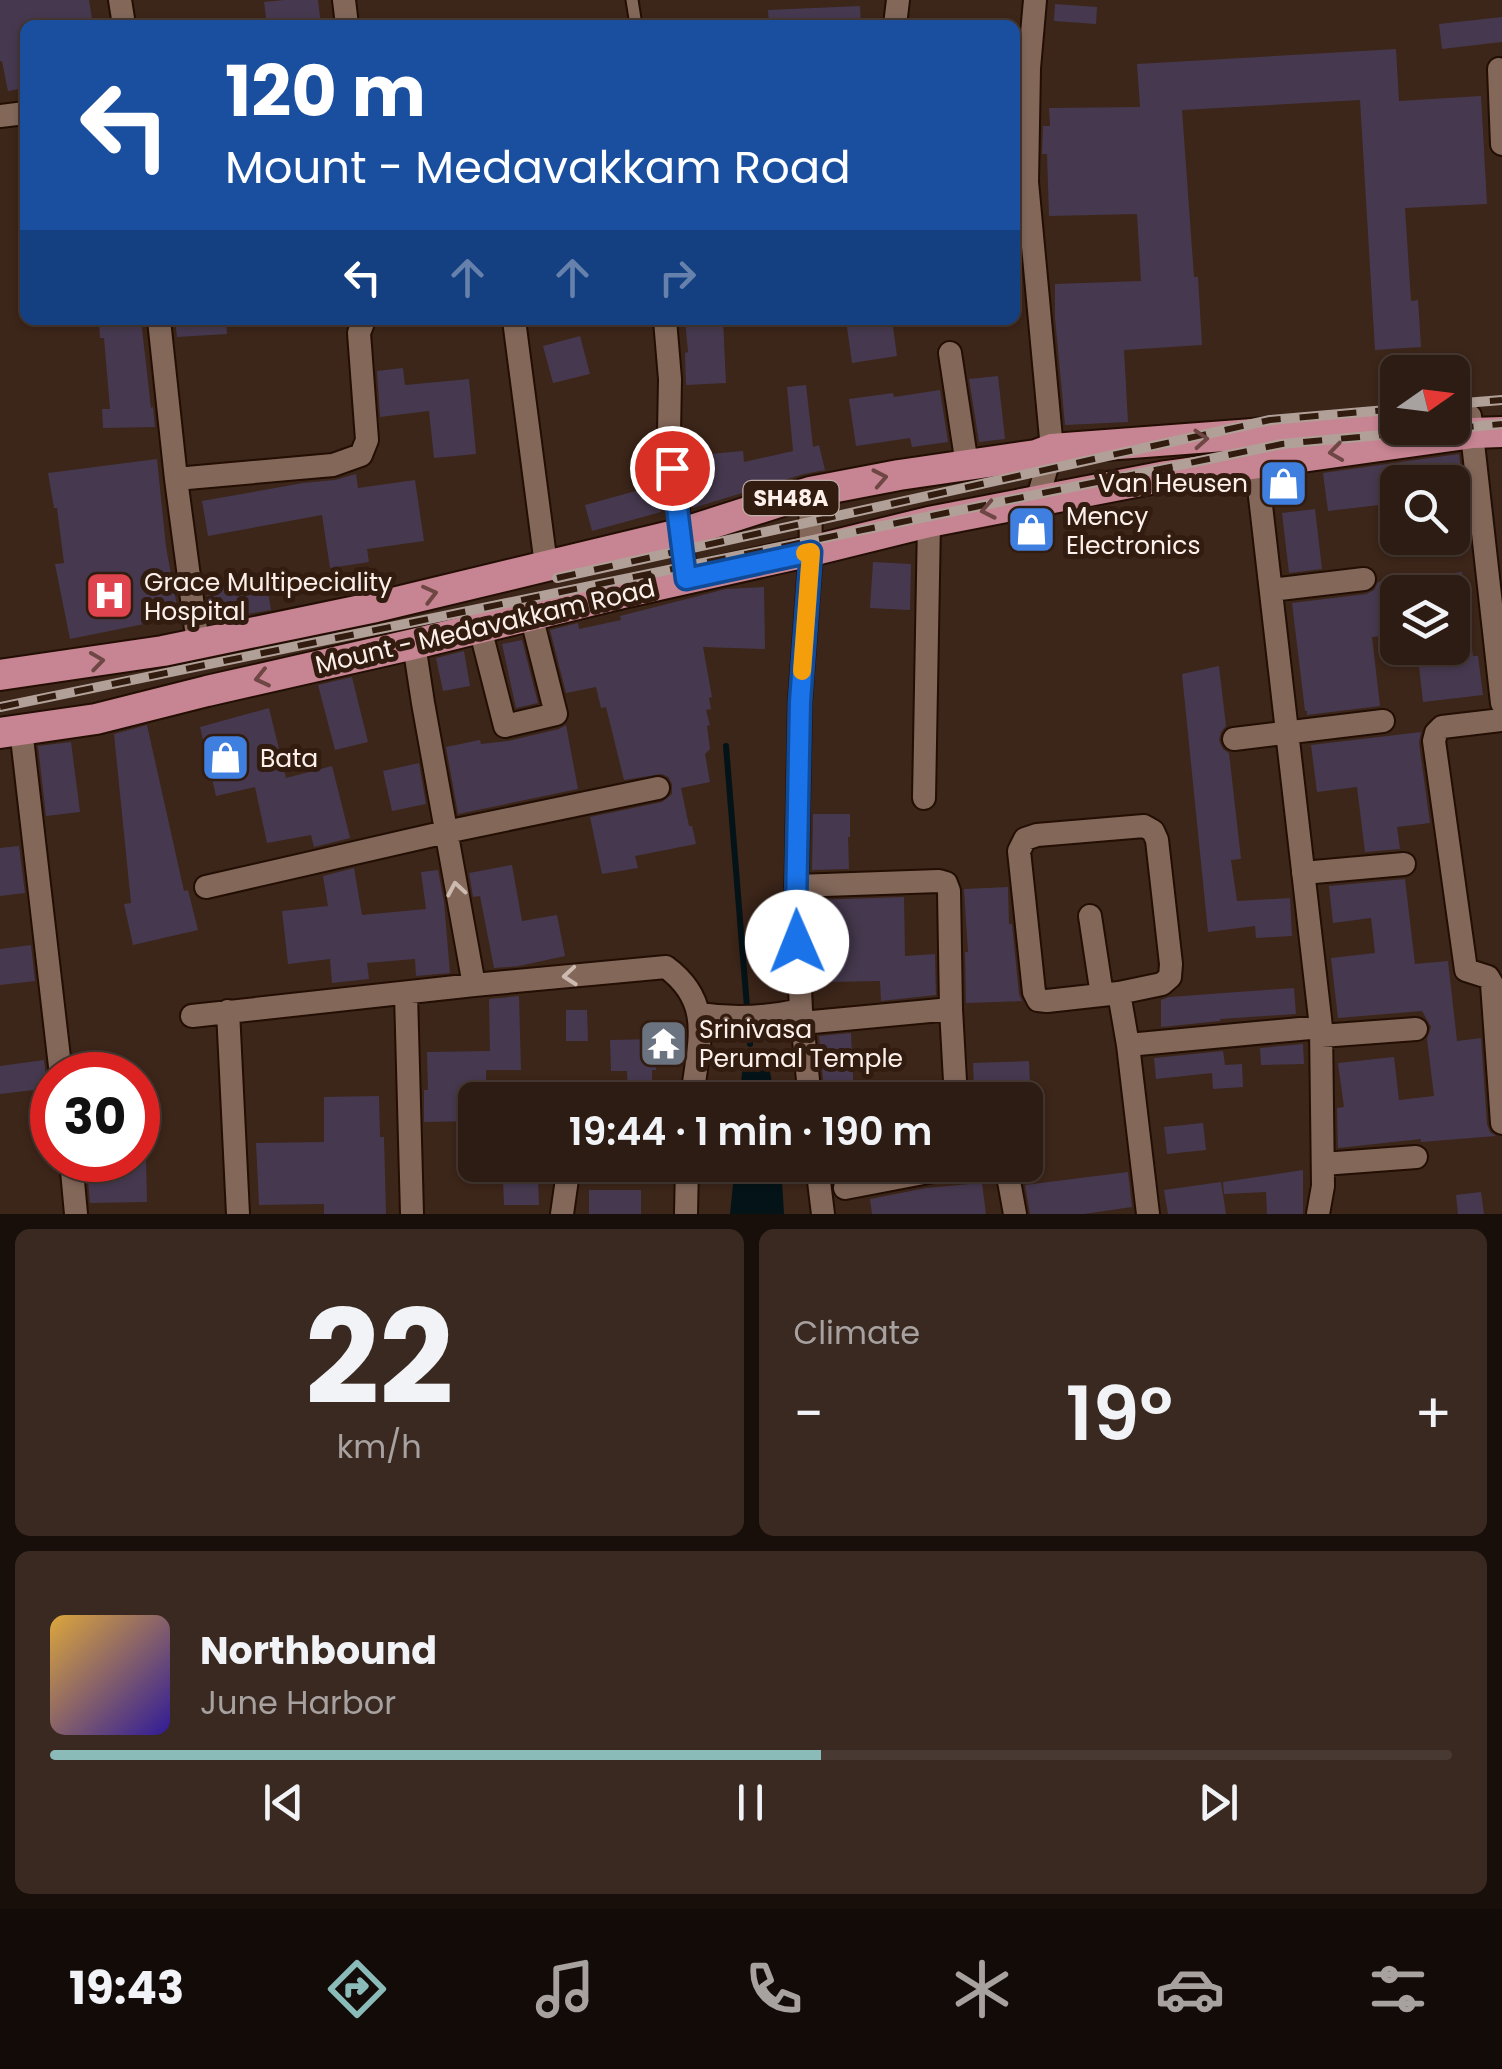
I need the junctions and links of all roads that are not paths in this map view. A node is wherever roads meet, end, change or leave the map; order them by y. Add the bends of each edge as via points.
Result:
1 (1035, 0) edge
2 (1498, 69) dead end
3 (1502, 144) edge
4 (1021, 182) edge
5 (160, 325) edge
6 (362, 325) edge
7 (515, 325) edge
8 (665, 325) edge
9 (950, 353) dead end
10 (1502, 413) edge
11 (1380, 424) edge
12 (1474, 425) edge
13 (1052, 449) junction
14 (1256, 462) junction
15 (967, 465) junction
16 (176, 480) junction
17 (810, 492) junction
18 (1036, 501) junction
19 (929, 522) junction
20 (679, 534) junction
21 (811, 552) junction
22 (546, 565) junction
23 (686, 579) junction
24 (1364, 579) dead end
25 (1271, 590) junction
26 (530, 616) junction
27 (480, 628) junction
28 (198, 644) junction
29 (414, 644) junction
30 (0, 675) edge
31 (1502, 702) edge
32 (1502, 720) edge
33 (1383, 722) dead end
34 (10, 731) edge
35 (1288, 732) junction
36 (1234, 739) dead end
37 (658, 788) dead end
38 (924, 798) dead end
39 (446, 832) junction
40 (1404, 864) dead end
41 (1304, 874) junction
42 (206, 886) dead end
43 (796, 886) junction
44 (1090, 916) dead end
45 (474, 985) junction
46 (406, 994) junction
47 (1110, 994) junction
48 (951, 1008) junction
49 (228, 1011) junction
50 (795, 1015) junction
51 (192, 1016) dead end
52 (709, 1016) junction
53 (1416, 1029) dead end
54 (1321, 1032) junction
55 (1128, 1045) junction
56 (58, 1052) edge
57 (696, 1082) edge
58 (807, 1082) edge
59 (955, 1082) dead end
60 (1502, 1123) edge
61 (1416, 1158) dead end
62 (1323, 1164) junction
63 (73, 1182) edge
64 (567, 1182) edge
65 (687, 1182) edge
66 (819, 1182) edge
67 (877, 1182) edge
68 (1010, 1182) edge
69 (845, 1188) dead end
70 (76, 1214) edge
71 (238, 1214) edge
72 (412, 1214) edge
73 (562, 1214) edge
74 (686, 1214) edge
75 (822, 1214) edge
76 (1015, 1214) edge
77 (1148, 1214) edge
78 (1318, 1214) edge

1 - 4 street
2 - 3 street
4 - 13 street
5 - 16 street
6 - 16 street via 367,440 361,455 333,465
7 - 22 street
8 - 20 street
9 - 15 street
10 - 12 main road, Mount - Medavakkam Road / SH48A
13 -> 11 main road, Mount - Medavakkam Road / SH48A
12 -> 14 main road, Mount - Medavakkam Road / SH48A
12 - 31 street
13 - 15 main road, Mount - Medavakkam Road / SH48A
13 - 18 street
14 - 18 main road, Mount - Medavakkam Road / SH48A
14 - 25 street
17 -> 15 main road, Mount - Medavakkam Road / SH48A
16 - 28 street
17 - 20 main road, Mount - Medavakkam Road / SH48A
17 - 21 street
18 -> 19 main road, Mount - Medavakkam Road / SH48A
19 - 21 main road, Mount - Medavakkam Road / SH48A
19 - 38 street
20 - 22 main road, Mount - Medavakkam Road / SH48A
20 - 23 street
21 - 23 main road, Mount - Medavakkam Road / SH48A
21 - 43 street
28 -> 22 main road, Mount - Medavakkam Road / SH48A
23 - 26 main road, Mount - Medavakkam Road / SH48A
24 - 25 street
25 - 35 street
26 - 27 main road, Mount - Medavakkam Road / SH48A
26 - 27 street via 556,714 504,726
27 - 29 main road, Mount - Medavakkam Road / SH48A
30 -> 28 main road, Mount - Medavakkam Road / SH48A
29 -> 34 main road, Mount - Medavakkam Road / SH48A via 96,719
29 - 39 street
32 - 60 street via 1442,728 1434,742 1466,970 1492,984
33 - 35 street
34 - 56 street
35 - 36 street
35 - 41 street
37 - 39 street
39 - 42 street
45 -> 39 street
40 - 41 street
41 - 54 street
43 - 48 street via 946,883
43 - 50 street
44 - 47 street
45 - 46 street
52 -> 45 street via 666,967
46 - 49 street
46 - 72 street
47 - 47 street via 1170,977 1153,830 1026,839 1018,851 1038,1000
47 - 55 street
48 - 50 street
48 - 59 street
49 - 51 street
49 - 71 street
50 - 52 street
50 - 58 street
52 - 57 street
53 - 54 street
54 - 55 street
54 - 62 street
55 - 77 street
61 - 62 street
62 - 78 street
63 - 70 street
64 - 73 street
65 - 74 street
66 - 75 street
67 - 69 street
68 - 76 street

